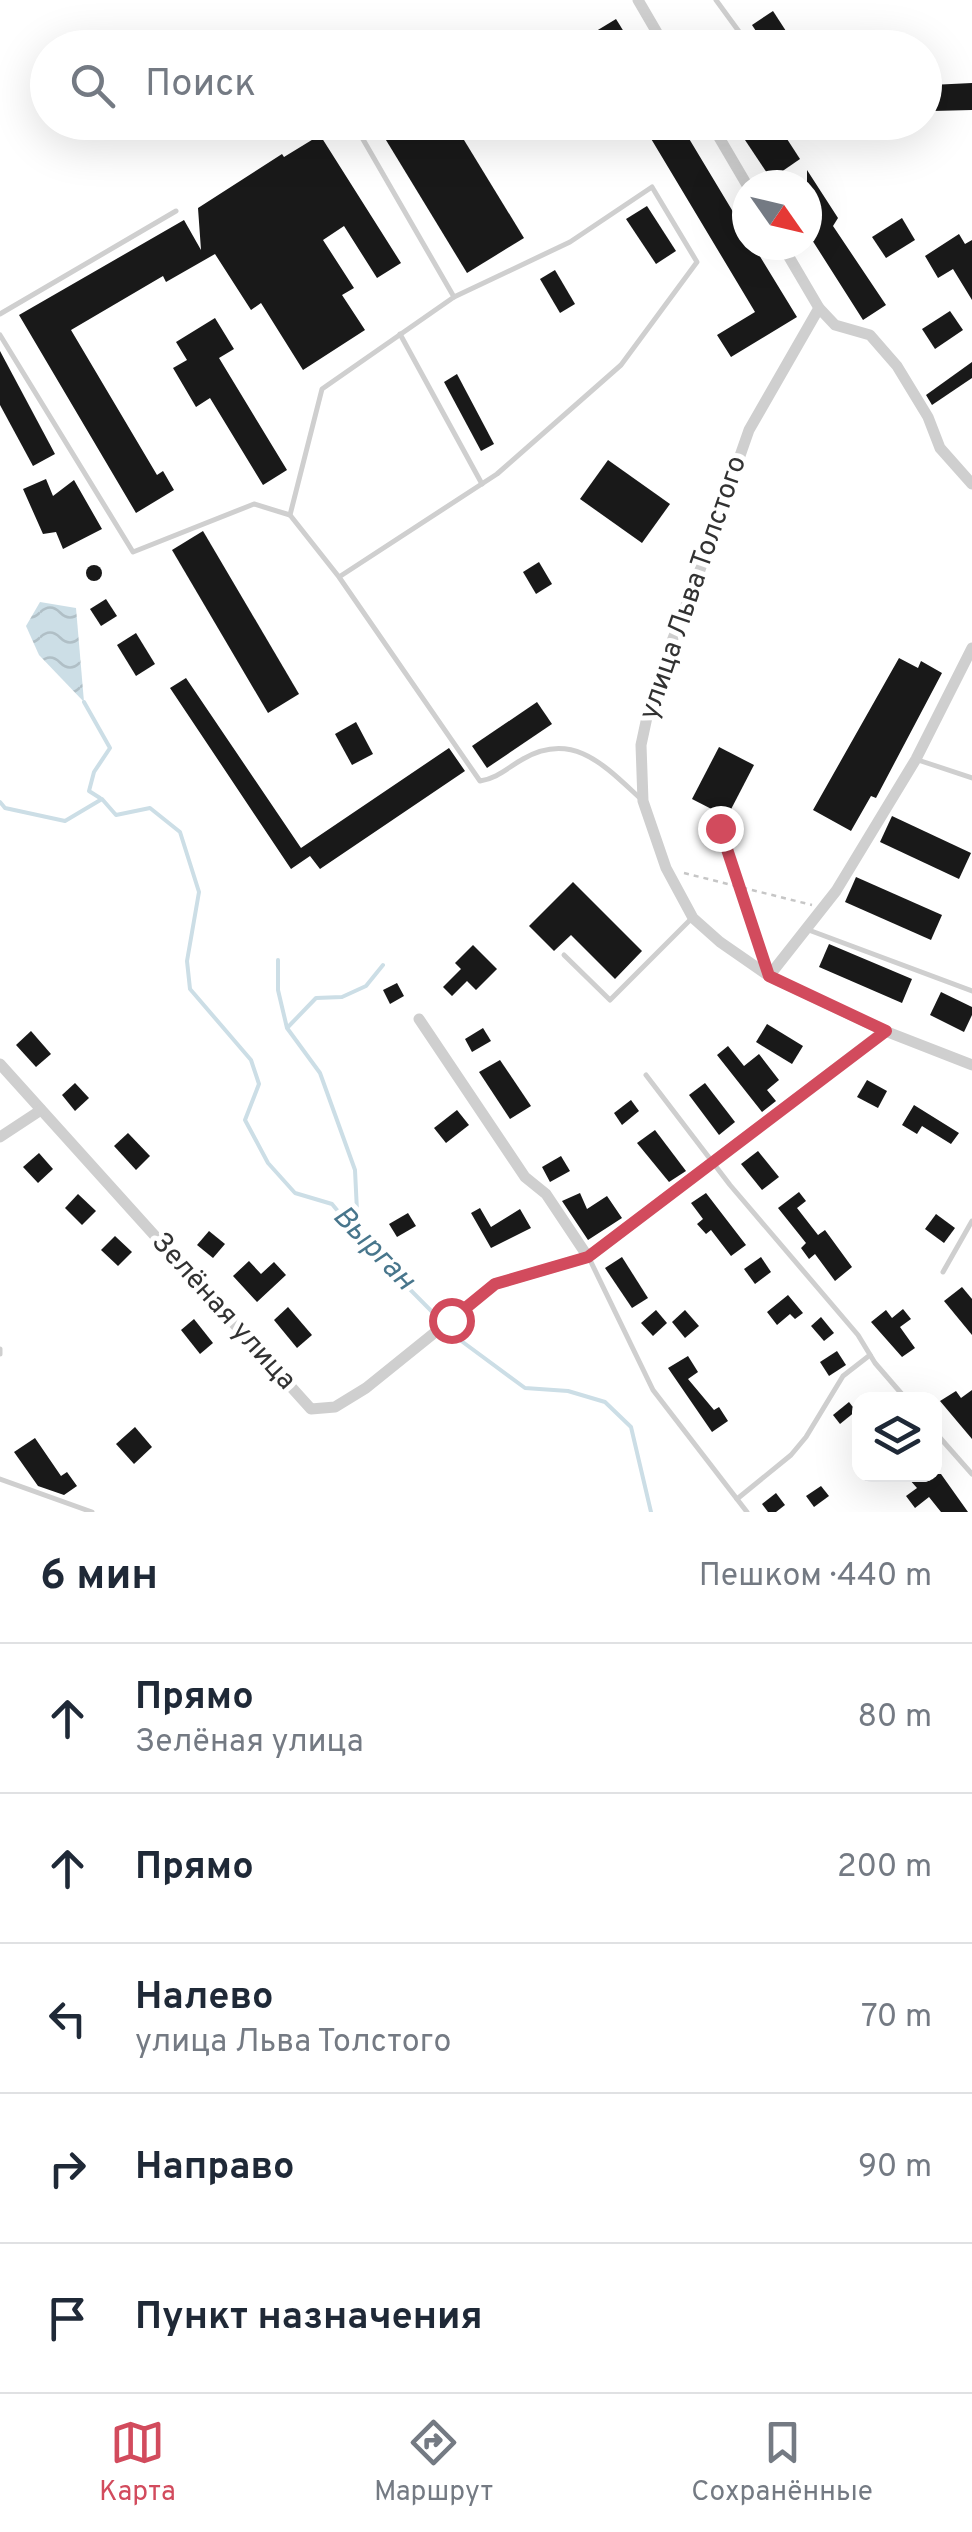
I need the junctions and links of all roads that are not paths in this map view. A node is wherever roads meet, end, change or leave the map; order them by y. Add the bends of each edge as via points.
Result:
1 (716, 0) edge
2 (644, 2) edge
3 (657, 30) edge
4 (738, 30) edge
5 (363, 140) edge
6 (721, 140) edge
7 (738, 170) edge
8 (176, 211) dead end
9 (791, 260) edge
10 (454, 296) junction
11 (819, 308) junction
12 (0, 314) edge
13 (0, 334) edge
14 (400, 334) junction
15 (482, 484) junction
16 (972, 484) edge
17 (290, 516) junction
18 (339, 577) junction
19 (972, 648) edge
20 (916, 759) junction
21 (972, 778) edge
22 (643, 800) junction
23 (692, 918) junction
24 (806, 929) junction
25 (564, 955) dead end
26 (769, 976) junction
27 (972, 991) edge
28 (419, 1018) dead end
29 (886, 1031) junction
30 (0, 1064) edge
31 (972, 1065) edge
32 (646, 1075) dead end
33 (41, 1110) junction
34 (0, 1137) edge
35 (714, 1163) junction
36 (972, 1221) edge
37 (588, 1257) junction
38 (943, 1272) dead end
39 (870, 1355) junction
40 (900, 1392) edge
41 (942, 1440) edge
42 (972, 1474) edge
43 (0, 1479) edge
44 (737, 1499) junction
45 (92, 1512) edge
46 (747, 1512) edge

1 - 4 lane
2 - 3 street
5 - 10 lane
6 - 7 street
8 - 12 lane
9 - 11 street
10 - 14 lane
10 - 15 lane via 570,242 652,188 698,262 621,365
11 - 16 street via 834,325 870,335 898,366 940,448
11 - 22 street, улица Льва Толстого via 750,430 653,689 641,745
13 - 17 lane via 133,552 254,504
14 - 15 lane
14 - 17 lane via 322,389
15 - 18 lane
17 - 18 lane
18 - 22 lane via 480,781 546,748 573,750 602,763
19 - 20 street
20 - 21 lane
20 - 24 street
22 - 23 street, улица Льва Толстого
23 - 25 lane via 610,1000
23 - 26 street, улица Льва Толстого
24 - 26 street
24 - 27 lane
26 - 29 street, улица Льва Толстого
28 - 37 street via 524,1177 546,1194
29 - 31 street, улица Льва Толстого
29 - 35 street
30 - 33 street, Зелёная улица
32 - 35 lane
33 - 34 street
33 - 37 street, Зелёная улица via 310,1409 335,1408 366,1388 495,1284
35 - 37 street
35 - 39 lane
36 - 38 lane
37 - 44 lane via 653,1390
39 - 40 lane
39 - 44 lane via 843,1376 791,1455
41 - 42 lane
43 - 45 lane
44 - 46 lane

